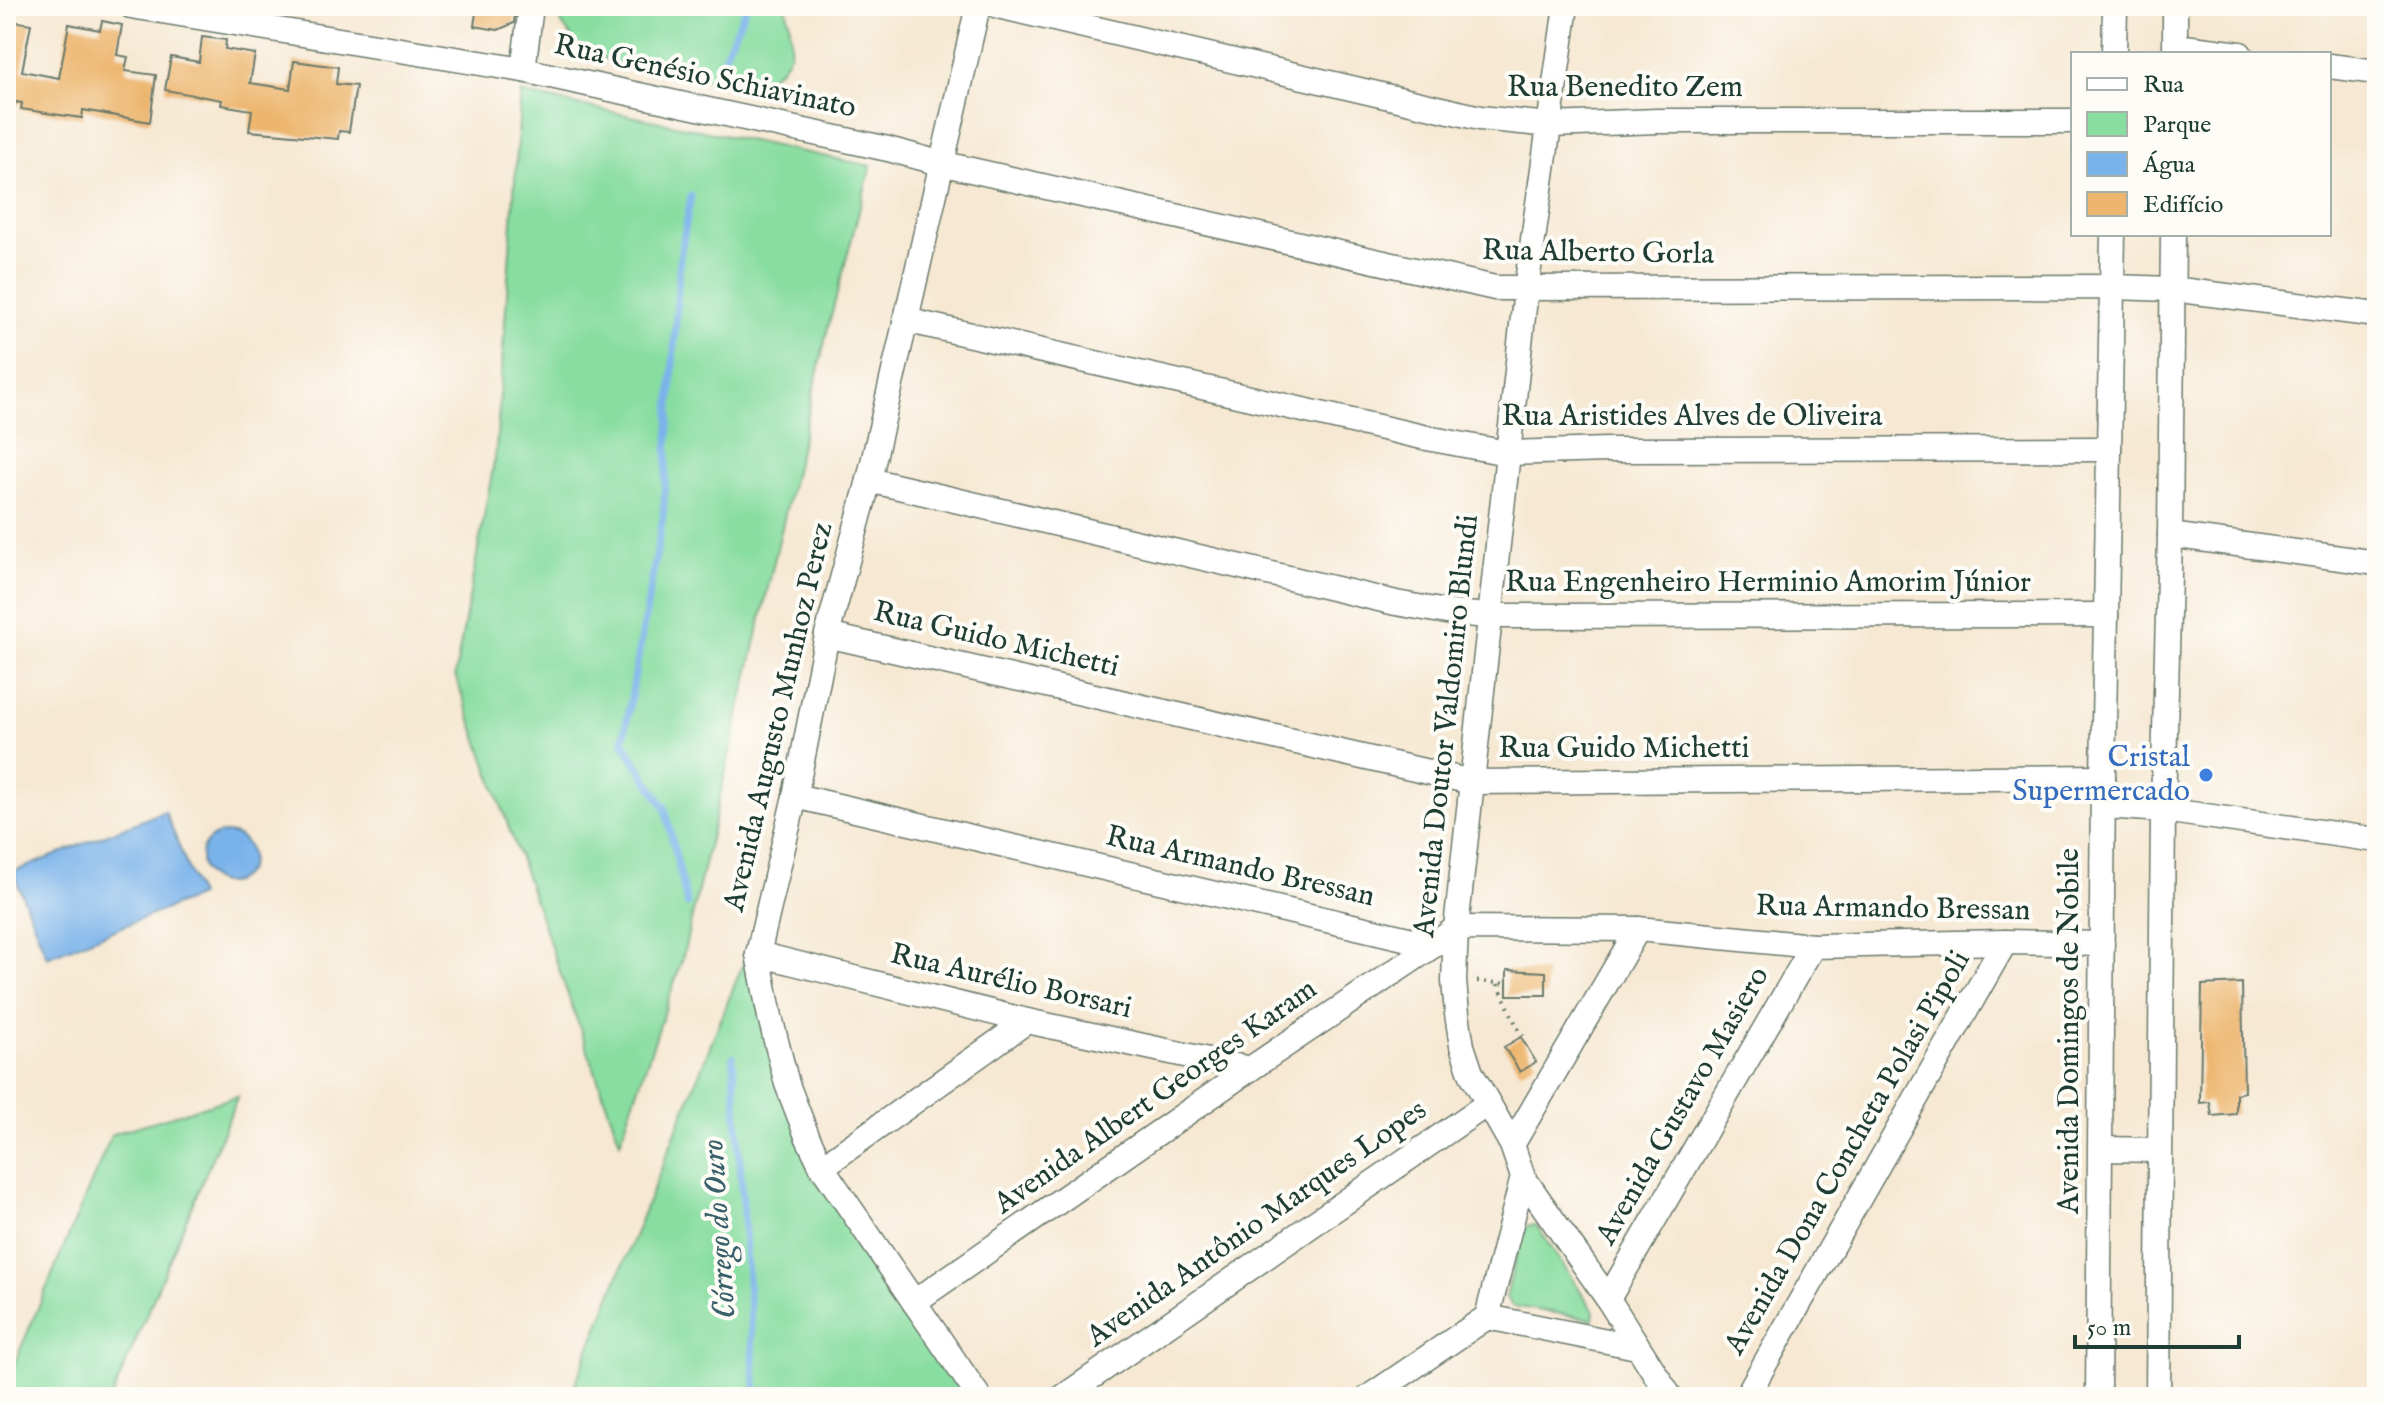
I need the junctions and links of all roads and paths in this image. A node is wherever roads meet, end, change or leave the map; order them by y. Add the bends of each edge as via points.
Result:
1 (131, 6) edge
2 (531, 6) edge
3 (978, 6) edge
4 (998, 6) edge
5 (1566, 6) edge
6 (2115, 6) edge
7 (2175, 6) edge
8 (2176, 50) edge
9 (2114, 52) edge
10 (2208, 52) edge
11 (2331, 66) edge
12 (523, 70) junction
13 (2377, 72) edge
14 (2071, 121) edge
15 (1550, 125) junction
16 (940, 163) junction
17 (2113, 236) edge
18 (2173, 236) edge
19 (2113, 287) junction
20 (1526, 289) junction
21 (2172, 289) junction
22 (2377, 315) edge
23 (905, 320) junction
24 (2109, 449) junction
25 (1507, 453) junction
26 (869, 480) junction
27 (2170, 535) junction
28 (2377, 563) edge
29 (2106, 615) junction
30 (1489, 616) junction
31 (827, 635) junction
32 (2103, 777) junction
33 (1472, 782) junction
34 (795, 796) junction
35 (2104, 806) junction
36 (2163, 810) junction
37 (2377, 840) edge
38 (1456, 928) junction
39 (1638, 929) junction
40 (2005, 942) junction
41 (2102, 944) junction
42 (1434, 945) junction
43 (1813, 946) junction
44 (758, 954) junction
45 (1507, 984) dead end
46 (1027, 1021) junction
47 (1523, 1040) dead end
48 (1250, 1069) junction
49 (1487, 1104) junction
50 (1512, 1145) junction
51 (2102, 1149) junction
52 (2159, 1150) junction
53 (822, 1167) junction
54 (1523, 1177) junction
55 (1608, 1299) junction
56 (914, 1302) junction
57 (1487, 1317) junction
58 (1637, 1347) junction
59 (979, 1397) edge
60 (1063, 1397) edge
61 (1369, 1397) edge
62 (1670, 1397) edge
63 (1746, 1397) edge
64 (2098, 1397) edge
65 (2158, 1397) edge

1 - 12 street, Rua Genésio Schiavinato
2 - 12 street
3 - 16 street, Avenida Augusto Munhoz Perez
4 - 15 street, Rua Benedito Zem via 1480,118
5 - 15 street, Avenida Doutor Valdomiro Blundi
6 - 9 street
7 - 8 street
8 - 10 street
11 - 13 street
12 - 16 street, Rua Genésio Schiavinato
14 - 15 street, Rua Benedito Zem
15 - 20 street, Avenida Doutor Valdomiro Blundi
16 - 20 street, Rua Alberto Gorla via 1441,277
16 - 23 street, Avenida Augusto Munhoz Perez
17 - 19 street, Avenida Domingos de Nobile
18 - 21 street
19 - 20 street, Rua Alberto Gorla
19 - 21 street, Rua Alberto Gorla
19 - 24 street, Avenida Domingos de Nobile
20 - 25 street, Avenida Doutor Valdomiro Blundi
21 - 22 street, Rua Alberto Gorla
21 - 27 street
23 - 25 street, Rua Aristides Alves de Oliveira
23 - 26 street, Avenida Augusto Munhoz Perez
24 - 25 street, Rua Aristides Alves de Oliveira
24 - 29 street, Avenida Domingos de Nobile
25 - 30 street, Avenida Doutor Valdomiro Blundi
26 - 30 street, Rua Engenheiro Herminio Amorim Júnior via 1396,603
26 - 31 street, Avenida Augusto Munhoz Perez
27 - 28 street
27 - 36 street
29 - 30 street, Rua Engenheiro Herminio Amorim Júnior
29 - 32 street, Avenida Domingos de Nobile
30 - 33 street, Avenida Doutor Valdomiro Blundi
31 - 33 street, Rua Guido Michetti
31 - 34 street, Avenida Augusto Munhoz Perez
32 - 33 street, Rua Guido Michetti
32 - 35 street, Avenida Domingos de Nobile
33 - 38 street, Avenida Doutor Valdomiro Blundi
34 - 42 street, Rua Armando Bressan
34 - 44 street, Avenida Augusto Munhoz Perez
35 - 36 street
35 - 41 street, Avenida Domingos de Nobile
36 - 37 street
36 - 52 street
38 - 39 street, Rua Armando Bressan
38 - 42 street
38 - 49 street, Avenida Doutor Valdomiro Blundi via 1454,981 1462,1046
39 - 43 street, Rua Armando Bressan
39 - 50 street
40 - 41 street, Rua Armando Bressan
40 - 43 street, Rua Armando Bressan
40 - 63 street, Avenida Dona Concheta Polasi Pipoli
41 - 51 street, Avenida Domingos de Nobile
42 - 48 street, Avenida Albert Georges Karam
43 - 55 street, Avenida Gustavo Masiero
44 - 46 street, Rua Aurélio Borsari
44 - 53 street, Avenida Augusto Munhoz Perez via 787,1084
45 - 47 path via 1498,984
46 - 48 street, Rua Aurélio Borsari
46 - 53 street
48 - 56 street, Avenida Albert Georges Karam
49 - 50 street, Avenida Doutor Valdomiro Blundi
49 - 60 street, Avenida Antônio Marques Lopes
50 - 54 street, Avenida Doutor Valdomiro Blundi
51 - 52 street
51 - 64 street, Avenida Domingos de Nobile
52 - 65 street
53 - 56 street, Avenida Augusto Munhoz Perez
54 - 55 street, Avenida Doutor Valdomiro Blundi
54 - 57 street
55 - 58 street, Avenida Doutor Valdomiro Blundi
56 - 59 street, Avenida Augusto Munhoz Perez
57 - 58 street
57 - 61 street
58 - 62 street, Avenida Doutor Valdomiro Blundi

